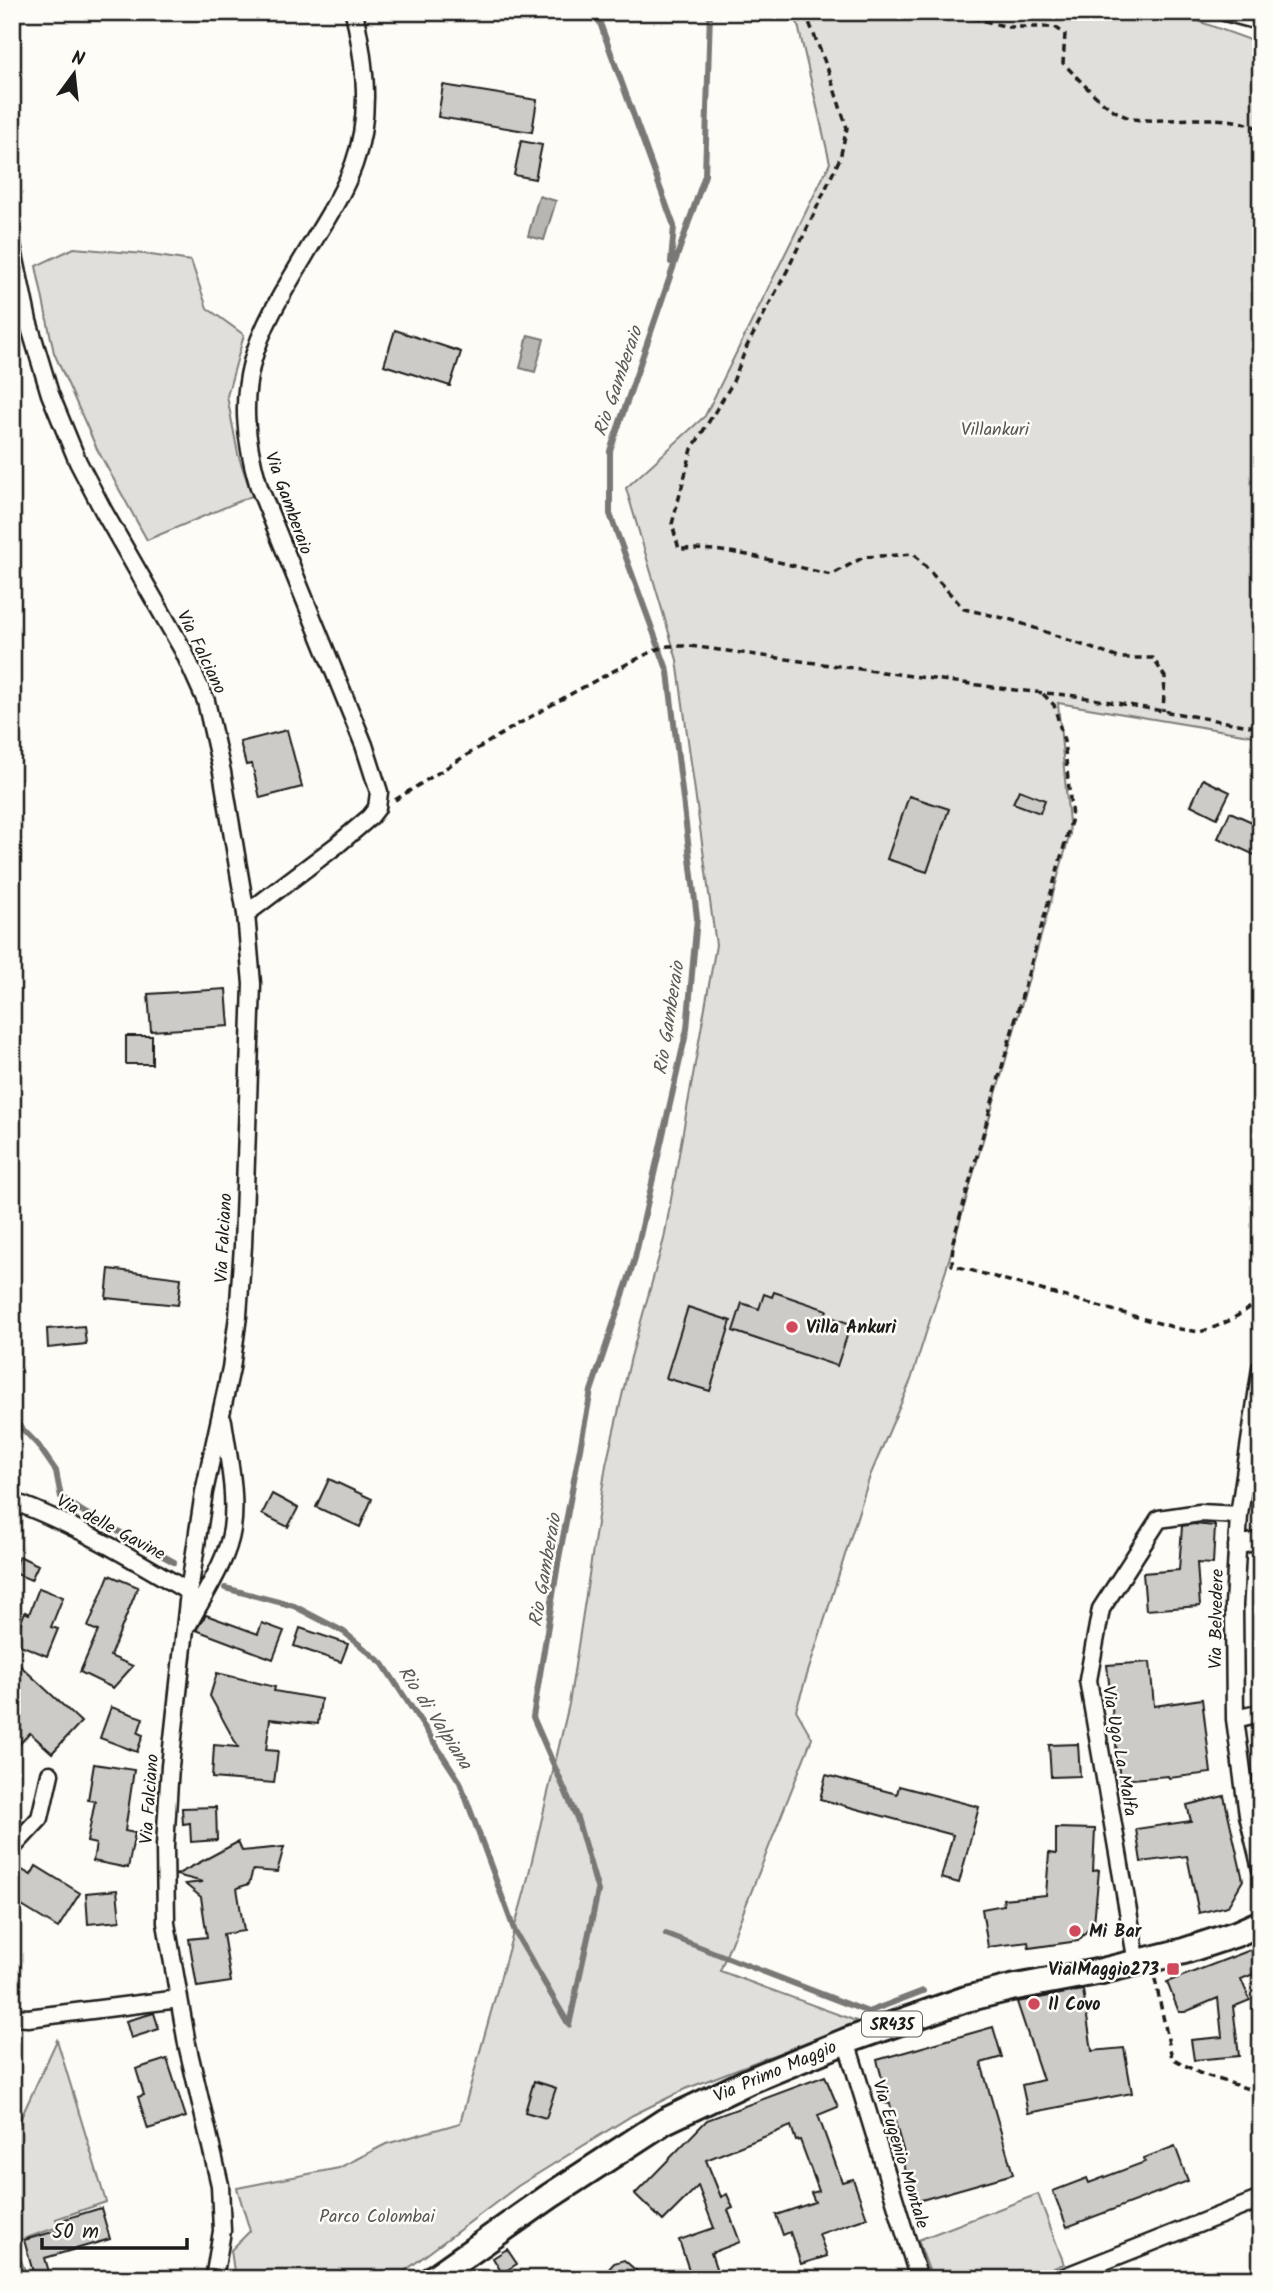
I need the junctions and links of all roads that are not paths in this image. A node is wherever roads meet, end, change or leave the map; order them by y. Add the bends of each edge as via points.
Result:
1 (354, 12) edge
2 (1225, 12) edge
3 (1257, 22) edge
4 (12, 245) edge
5 (246, 914) junction
6 (1261, 1368) edge
7 (222, 1412) junction
8 (12, 1501) edge
9 (1240, 1515) junction
10 (1261, 1541) edge
11 (1237, 1546) junction
12 (189, 1592) junction
13 (186, 1629) junction
14 (1261, 1713) edge
15 (1235, 1719) junction
16 (50, 1774) dead end
17 (12, 1848) edge
18 (1261, 1869) edge
19 (1261, 1923) edge
20 (1144, 1961) junction
21 (178, 1999) junction
22 (12, 2017) edge
23 (846, 2041) junction
24 (1261, 2199) edge
25 (217, 2275) edge
26 (432, 2279) edge
27 (919, 2279) edge
28 (1059, 2279) edge

1 - 5 street, Via Gamberaio via 365,73 365,118 354,164 259,337 248,378 246,419 258,487 379,792 377,808 370,817
2 - 3 street
4 - 5 street, Via Falciano via 50,394 78,462 183,650 206,701
5 - 7 street, Via Falciano via 252,984 243,1247 238,1316
6 - 9 street, Via Belvedere
7 - 12 street, Via Falciano
7 - 13 street via 232,1488 232,1531
8 - 12 street, Via delle Gavine via 84,1532
9 - 11 street, Via Belvedere
9 - 20 street, Via Ugo La Malfa via 1158,1518 1101,1609 1088,1680
10 - 11 street
11 - 15 street, Via Belvedere
12 - 13 street, Via Falciano
13 - 21 street, Via Falciano via 165,1846 166,1923
14 - 15 street
15 - 18 street, Via Belvedere via 1248,1815
16 - 17 street via 40,1818
19 - 20 main road, Via Primo Maggio / SR435 via 1211,1943
20 - 23 main road, Via Primo Maggio / SR435 via 966,1999
21 - 22 street
21 - 25 street, Via Falciano via 220,2185 222,2231
23 - 26 main road, Via Primo Maggio / SR435 via 665,2121
23 - 27 street, Via Eugenio Montale
24 - 28 street

